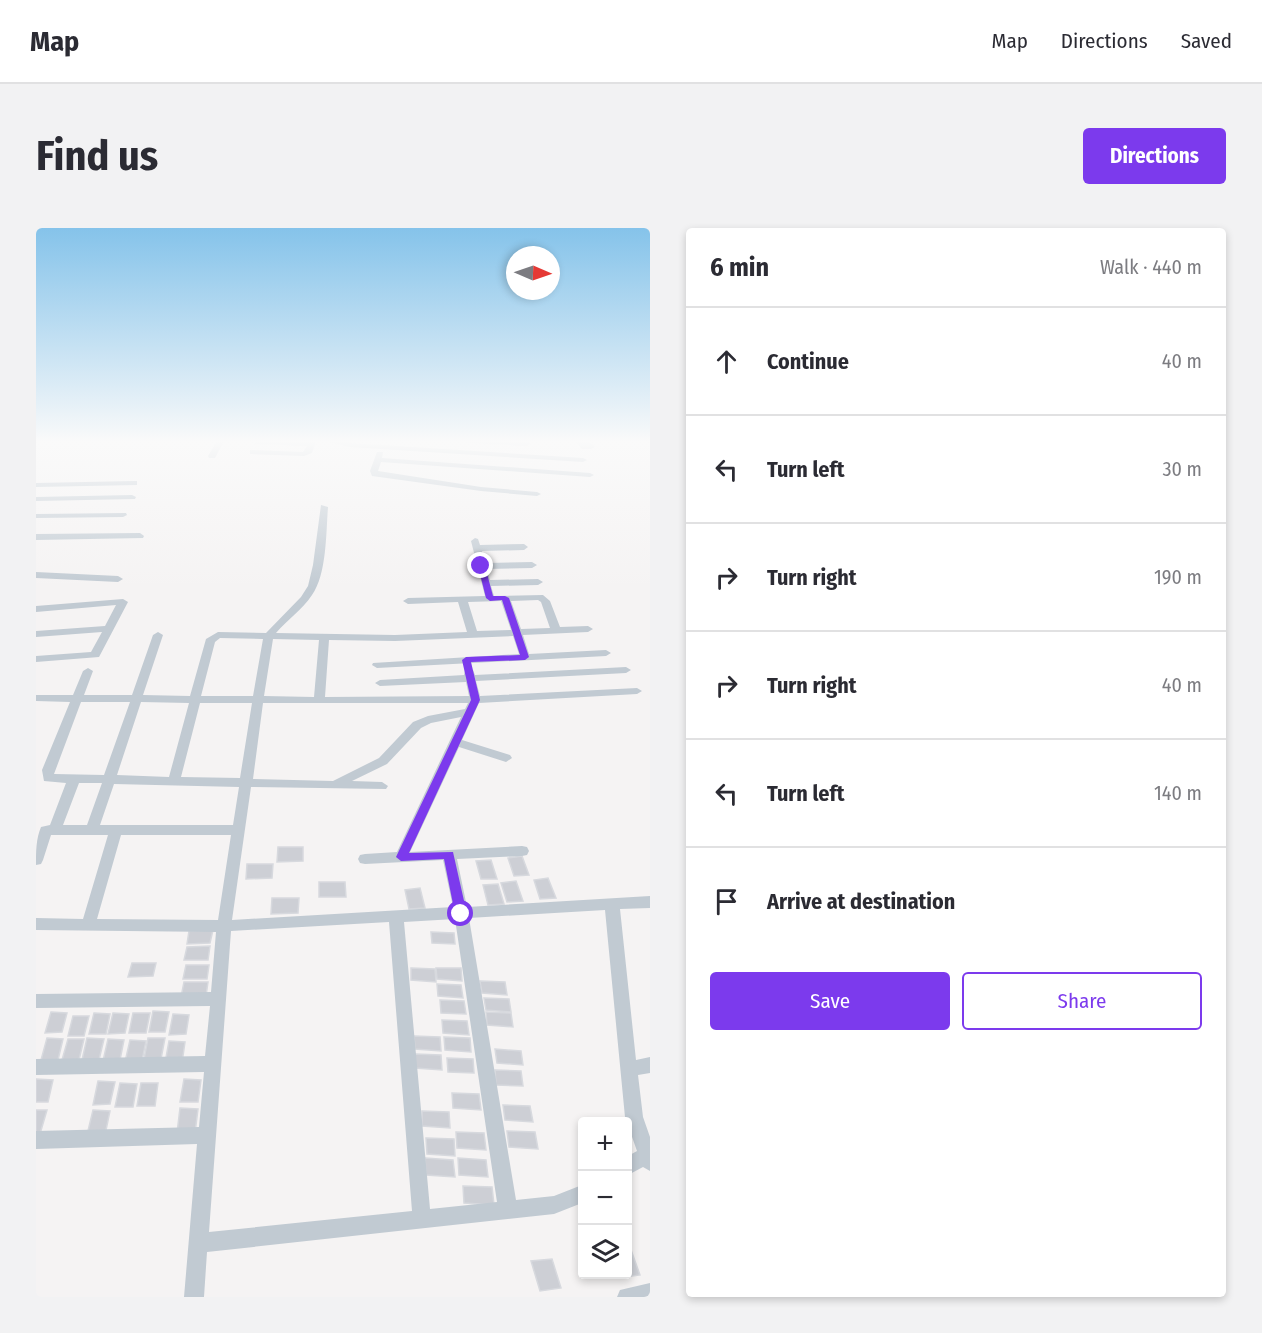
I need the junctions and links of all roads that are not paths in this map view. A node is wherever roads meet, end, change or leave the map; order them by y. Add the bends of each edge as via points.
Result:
1 (502, 491) edge
2 (537, 494) dead end
3 (132, 497) dead end
4 (36, 499) edge
5 (324, 507) dead end
6 (123, 515) dead end
7 (36, 516) edge
8 (140, 536) dead end
9 (36, 537) edge
10 (524, 548) dead end
11 (532, 565) dead end
12 (481, 566) junction
13 (36, 575) edge
14 (118, 579) dead end
15 (538, 582) dead end
16 (486, 583) junction
17 (490, 598) junction
18 (505, 598) junction
19 (462, 599) junction
20 (408, 601) dead end
21 (36, 609) edge
22 (588, 628) dead end
23 (109, 629) junction
24 (556, 630) junction
25 (517, 632) junction
26 (36, 634) edge
27 (158, 635) dead end
28 (473, 635) junction
29 (268, 637) junction
30 (324, 638) junction
31 (606, 653) dead end
32 (525, 657) junction
33 (36, 659) edge
34 (466, 660) junction
35 (377, 665) dead end
36 (626, 670) dead end
37 (88, 671) dead end
38 (470, 678) junction
39 (380, 683) dead end
40 (637, 691) dead end
41 (36, 698) edge
42 (76, 699) junction
43 (136, 700) junction
44 (195, 700) junction
45 (476, 700) junction
46 (257, 701) junction
47 (319, 701) junction
48 (470, 712) junction
49 (455, 742) junction
50 (506, 758) dead end
51 (74, 779) junction
52 (109, 780) junction
53 (174, 782) junction
54 (244, 783) junction
55 (331, 785) junction
56 (382, 786) dead end
57 (46, 830) edge
58 (92, 830) junction
59 (116, 830) junction
60 (238, 830) junction
61 (522, 850) dead end
62 (449, 855) junction
63 (401, 857) junction
64 (365, 859) dead end
65 (36, 860) edge
66 (650, 902) edge
67 (612, 905) junction
68 (461, 914) junction
69 (396, 918) junction
70 (89, 923) junction
71 (36, 924) edge
72 (224, 926) junction
73 (218, 999) junction
74 (36, 1001) edge
75 (212, 1064) junction
76 (650, 1065) edge
77 (36, 1067) edge
78 (629, 1069) junction
79 (207, 1136) junction
80 (36, 1140) edge
81 (649, 1156) edge
82 (632, 1164) edge
83 (578, 1196) edge
84 (508, 1210) junction
85 (422, 1219) junction
86 (198, 1244) junction
87 (650, 1293) edge
88 (194, 1297) edge
89 (627, 1297) edge

1 - 2 street
3 - 4 street
5 - 29 street via 314,584
6 - 7 street
8 - 9 street
10 - 12 street via 476,544
11 - 12 street
12 - 16 street
13 - 14 street
15 - 16 street
16 - 17 street
17 - 18 street
17 - 19 street
18 - 24 street via 543,599
18 - 25 street
19 - 20 street
19 - 28 street
21 - 23 street via 123,602
22 - 24 street
23 - 26 street
23 - 33 street via 95,655
24 - 25 street
25 - 28 street
25 - 32 street
27 - 43 street
28 - 30 street
29 - 30 street
29 - 44 street via 213,637
29 - 46 street
30 - 47 street
31 - 32 street
32 - 34 street
34 - 35 street
34 - 38 street
36 - 38 street
37 - 42 street
38 - 39 street
38 - 45 street
40 - 45 street
41 - 42 street
42 - 43 street
42 - 51 street via 47,775
43 - 44 street
43 - 52 street
44 - 46 street
44 - 53 street
45 - 47 street
45 - 48 street
46 - 47 street
46 - 54 street
48 - 49 street
48 - 55 street via 417,725 383,760
49 - 50 street
49 - 63 street
51 - 52 street
51 - 57 street
52 - 53 street
52 - 58 street
53 - 54 street
54 - 55 street
54 - 60 street
55 - 56 street
57 - 58 street
57 - 65 street
58 - 59 street
59 - 60 street
59 - 70 street
60 - 72 street
61 - 62 street
62 - 63 street
62 - 68 street
63 - 64 street
66 - 67 street
67 - 68 street
67 - 78 street
68 - 69 street
68 - 84 street
69 - 72 street
69 - 85 street
70 - 71 street
70 - 72 street
72 - 73 street
73 - 74 street
73 - 75 street
75 - 77 street
75 - 79 street
76 - 78 street
78 - 81 street via 634,1117
79 - 80 street
79 - 86 street
81 - 82 street
83 - 84 street via 554,1205
84 - 85 street
85 - 86 street
86 - 88 street
87 - 89 street

